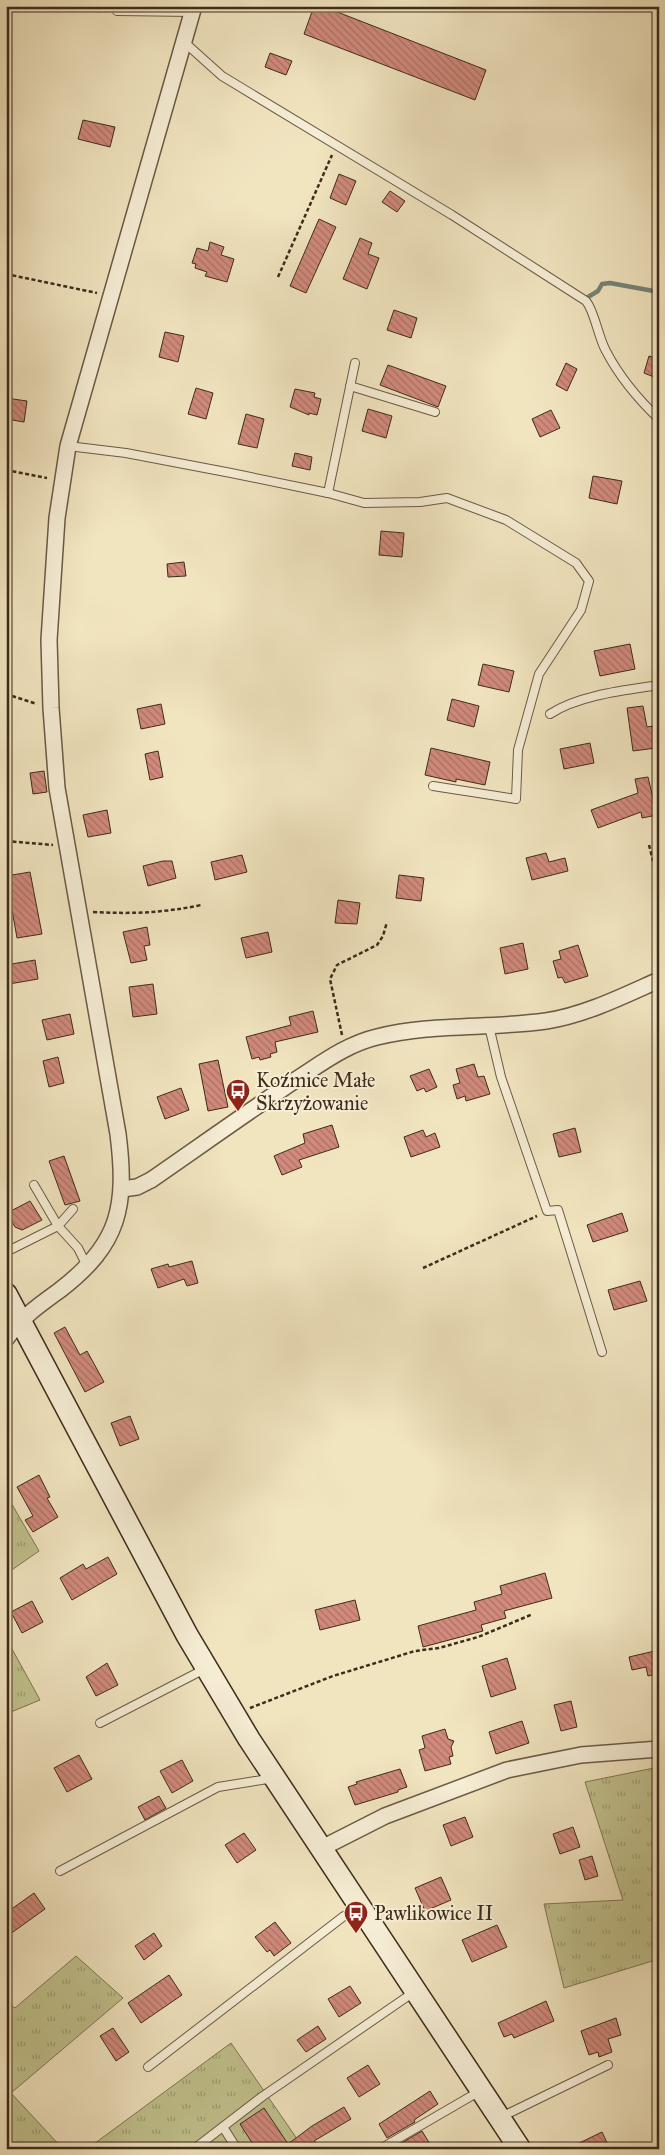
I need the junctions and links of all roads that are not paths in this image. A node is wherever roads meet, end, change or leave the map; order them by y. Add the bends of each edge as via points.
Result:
1 (193, 9) edge
2 (117, 10) road end
3 (183, 41) junction
4 (354, 363) dead end
5 (350, 386) junction
6 (435, 412) dead end
7 (659, 419) edge
8 (68, 446) junction
9 (328, 492) junction
10 (659, 685) edge
11 (550, 714) dead end
12 (433, 786) dead end
13 (659, 980) edge
14 (488, 1026) junction
15 (34, 1185) dead end
16 (122, 1189) junction
17 (73, 1209) dead end
18 (58, 1226) junction
19 (6, 1252) edge
20 (87, 1266) junction
21 (6, 1294) edge
22 (20, 1320) junction
23 (6, 1338) edge
24 (602, 1352) dead end
25 (205, 1665) junction
26 (100, 1723) dead end
27 (659, 1749) edge
28 (274, 1778) junction
29 (320, 1849) junction
30 (60, 1871) dead end
31 (361, 1908) junction
32 (415, 1991) junction
33 (608, 2065) dead end
34 (148, 2067) dead end
35 (481, 2091) junction
36 (499, 2118) junction
37 (224, 2127) junction
38 (194, 2149) edge
39 (237, 2149) edge
40 (380, 2149) edge
41 (520, 2149) edge

1 - 2 lane
1 - 3 street
3 - 7 lane via 222,76 452,215 586,301 606,352
3 - 8 street
4 - 5 lane
5 - 6 lane
5 - 9 lane
8 - 9 lane via 126,453
8 - 16 street via 61,481 49,640 50,708 57,788 118,1134
9 - 12 lane via 364,503 447,498 506,520 576,562 589,581 581,610 539,674 518,750 516,799
10 - 11 lane via 562,706
13 - 14 street via 574,1014 547,1021
14 - 16 street via 397,1033 345,1048 151,1180 137,1187
14 - 24 lane via 501,1077 547,1211 558,1210
15 - 18 lane
16 - 20 street via 116,1220 100,1251
17 - 18 lane
18 - 19 lane
18 - 20 lane via 78,1248
20 - 22 street
21 - 22 main road
22 - 23 street
22 - 25 main road
25 - 26 lane via 197,1673
25 - 28 main road
27 - 29 street via 581,1755 507,1770 393,1812
28 - 29 main road
28 - 30 lane via 218,1787
29 - 31 main road
31 - 32 main road
31 - 34 lane via 344,1916
32 - 35 main road
32 - 37 lane
33 - 36 lane
35 - 36 main road
35 - 40 lane
36 - 41 main road
37 - 38 lane
37 - 39 lane

